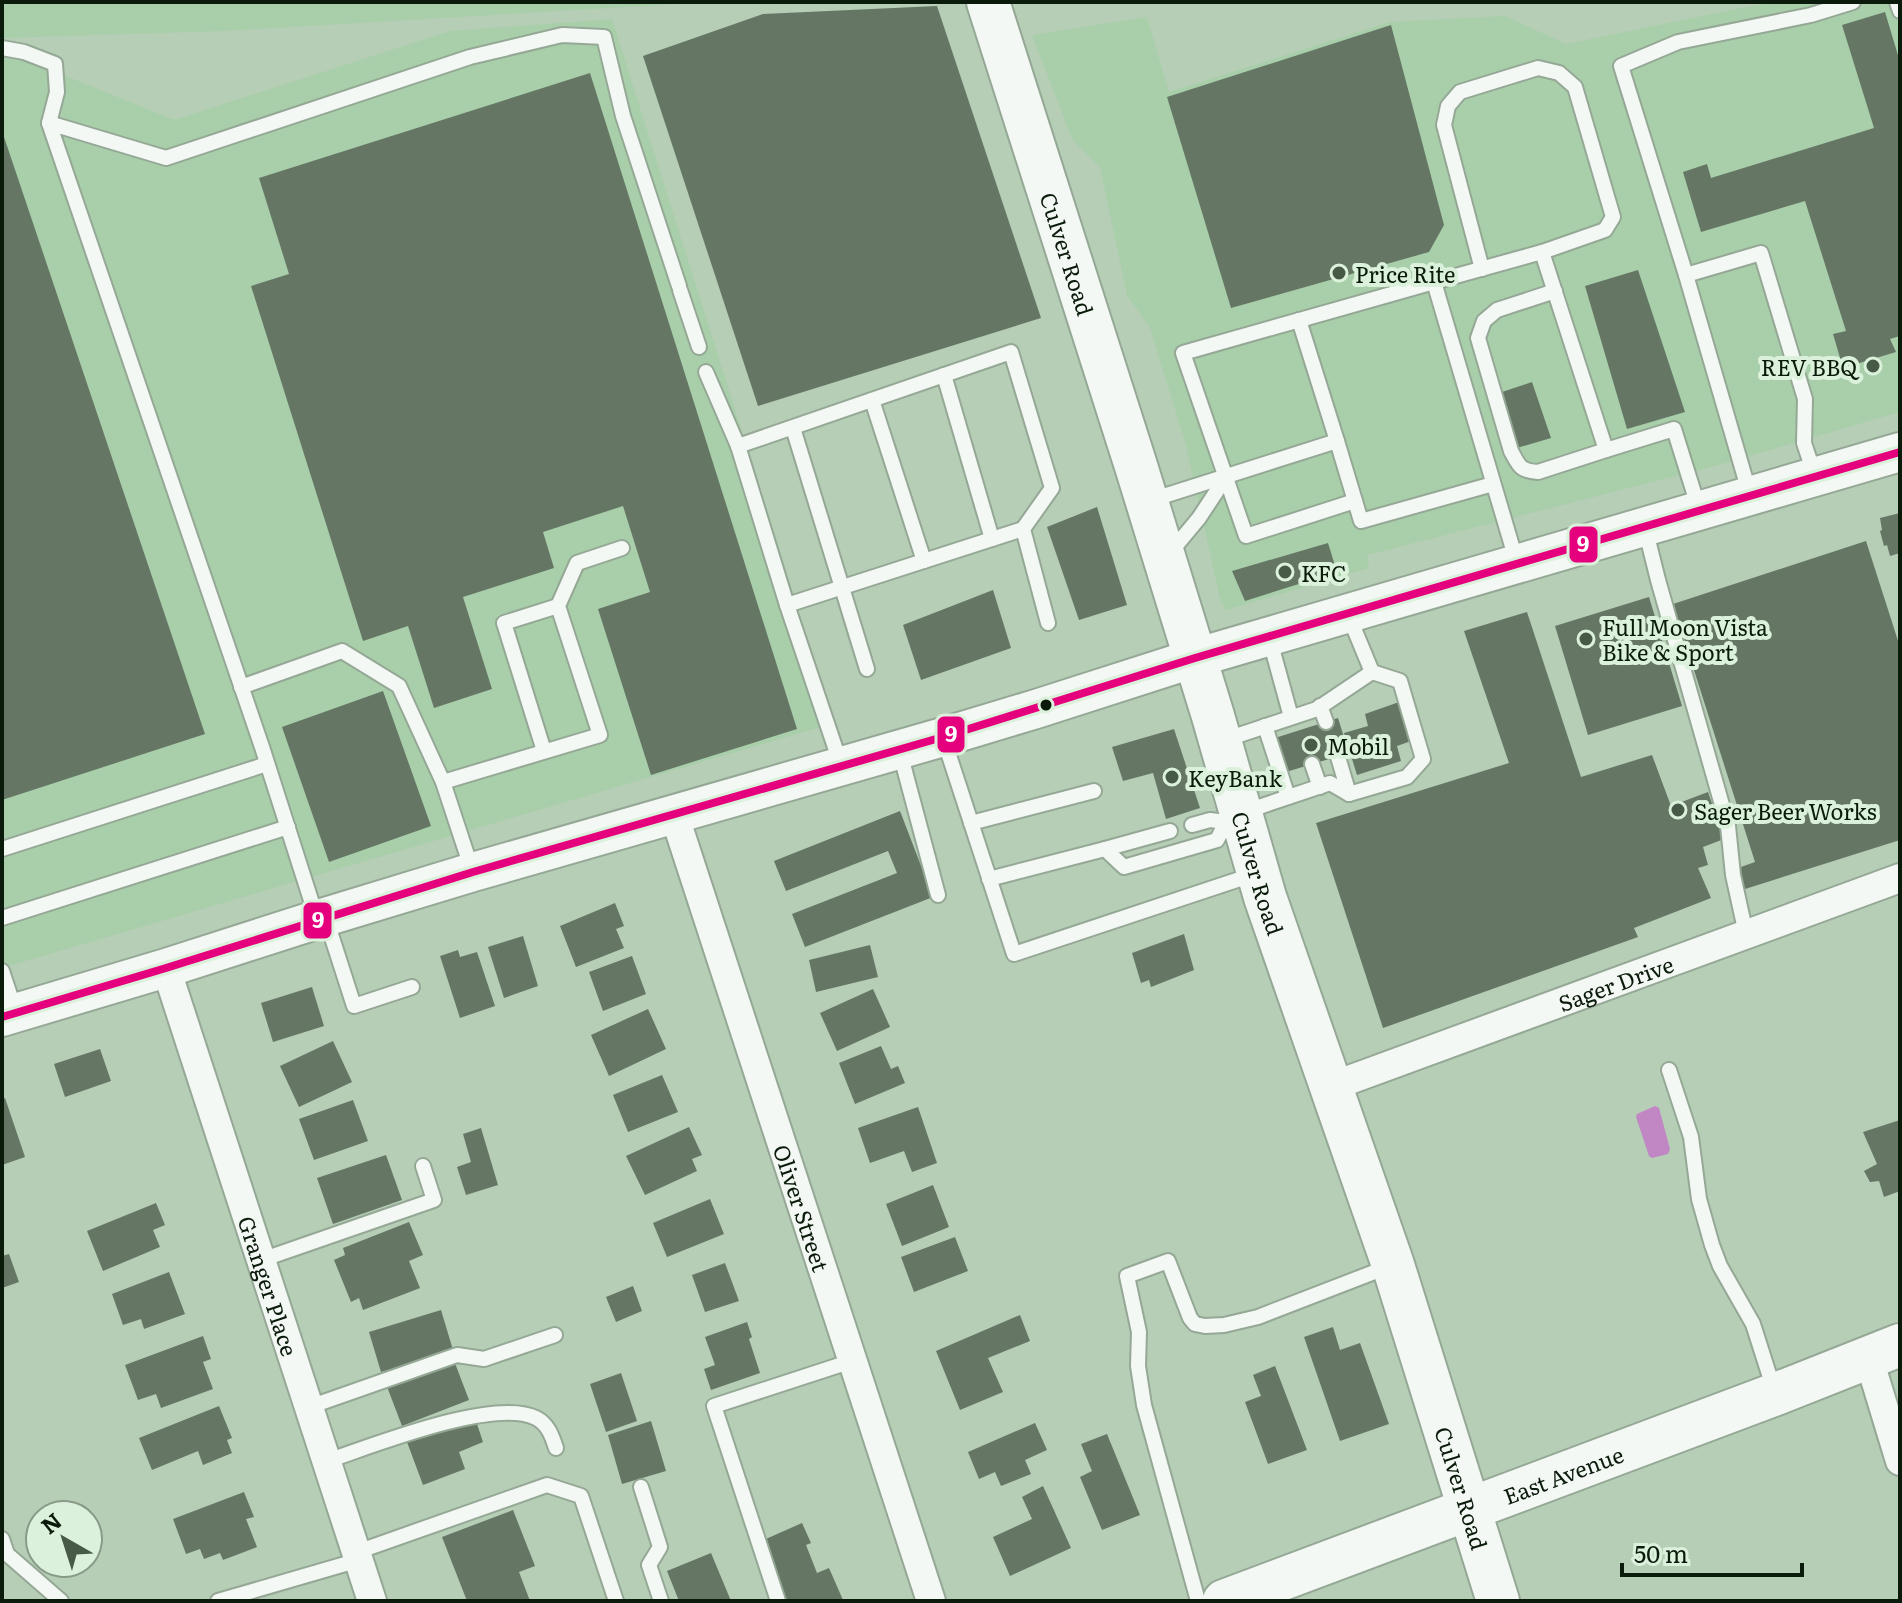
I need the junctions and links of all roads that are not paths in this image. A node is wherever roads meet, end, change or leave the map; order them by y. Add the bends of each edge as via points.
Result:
1 (988, 2) edge
2 (1853, 2) edge
3 (1897, 2) edge
4 (1900, 11) edge
5 (2, 48) edge
6 (49, 123) junction
7 (1542, 252) junction
8 (1482, 269) junction
9 (1686, 275) junction
10 (1434, 282) junction
11 (1555, 291) junction
12 (1299, 320) junction
13 (699, 347) dead end
14 (706, 372) dead end
15 (944, 375) junction
16 (872, 400) junction
17 (793, 428) junction
18 (1337, 441) junction
19 (738, 446) junction
20 (1606, 450) junction
21 (1900, 452) edge
22 (1815, 476) junction
23 (1226, 477) junction
24 (1493, 484) junction
25 (1750, 495) junction
26 (1147, 501) junction
27 (1355, 501) junction
28 (1699, 510) junction
29 (1644, 526) junction
30 (1023, 529) junction
31 (992, 539) junction
32 (622, 548) dead end
33 (1165, 559) junction
34 (924, 561) junction
35 (1518, 564) junction
36 (841, 588) junction
37 (787, 605) junction
38 (558, 606) junction
39 (1348, 613) junction
40 (1048, 623) dead end
41 (1269, 637) junction
42 (1195, 658) junction
43 (867, 669) dead end
44 (1372, 672) junction
45 (241, 687) junction
46 (1320, 706) junction
47 (1297, 721) junction
48 (1326, 722) dead end
49 (1265, 726) junction
50 (943, 737) junction
51 (1221, 741) junction
52 (899, 749) junction
53 (544, 751) junction
54 (1338, 757) dead end
55 (267, 764) junction
56 (1312, 764) dead end
57 (841, 765) junction
58 (443, 782) junction
59 (1320, 787) junction
60 (1094, 791) dead end
61 (1349, 794) junction
62 (1288, 797) junction
63 (674, 814) junction
64 (1234, 818) junction
65 (971, 823) junction
66 (1192, 825) dead end
67 (288, 827) junction
68 (1170, 831) dead end
69 (2, 849) edge
70 (1105, 849) junction
71 (473, 872) junction
72 (1258, 873) junction
73 (1900, 878) edge
74 (989, 879) junction
75 (938, 895) dead end
76 (2, 918) edge
77 (321, 918) junction
78 (1746, 934) junction
79 (166, 968) junction
80 (2, 971) edge
81 (412, 987) dead end
82 (9, 1015) edge
83 (1669, 1070) dead end
84 (1330, 1087) junction
85 (423, 1166) dead end
86 (261, 1260) junction
87 (1393, 1265) junction
88 (555, 1335) dead end
89 (1884, 1350) edge
90 (852, 1361) junction
91 (1776, 1394) junction
92 (309, 1407) junction
93 (556, 1448) dead end
94 (327, 1461) junction
95 (1900, 1461) edge
96 (641, 1487) dead end
97 (1470, 1508) junction
98 (2, 1539) edge
99 (5, 1555) edge
100 (358, 1556) junction
101 (61, 1601) edge
102 (218, 1601) edge
103 (372, 1601) edge
104 (616, 1601) edge
105 (661, 1601) edge
106 (778, 1601) edge
107 (931, 1601) edge
108 (1198, 1601) edge
109 (1224, 1601) edge
110 (1498, 1601) edge

1 - 26 main road, Culver Road
2 - 9 lane via 1678,42 1621,66
3 - 4 lane
5 - 6 lane via 55,64 57,92
6 - 13 lane via 166,158 470,57 562,35 604,37 623,116
6 - 45 lane
7 - 8 lane
7 - 8 lane via 1605,230 1613,217 1575,87 1559,73 1538,68 1460,92 1448,106 1444,125
7 - 11 lane
8 - 10 lane
9 - 22 lane via 1761,253 1805,399 1804,443
9 - 25 lane
10 - 12 lane
10 - 24 lane
11 - 20 lane
11 - 20 lane via 1497,310 1484,321 1478,338 1511,451 1520,467 1538,472
12 - 18 lane
12 - 23 lane via 1183,353
14 - 19 lane
15 - 16 lane
15 - 30 lane via 1011,352 1052,488
15 - 31 lane
16 - 17 lane
16 - 34 lane
17 - 19 lane
17 - 36 lane
18 - 23 lane
18 - 27 lane
19 - 37 lane
20 - 28 lane via 1674,429
21 - 22 main road
22 - 25 main road
23 - 26 lane
23 - 27 lane via 1246,536
23 - 33 lane
24 - 27 lane via 1361,521
24 - 35 lane
25 - 28 main road
26 - 33 main road, Culver Road
28 - 29 main road
29 - 35 main road
29 - 78 lane via 1728,826
30 - 31 lane
30 - 40 lane
31 - 34 lane
32 - 38 lane via 577,563
33 - 42 main road, Culver Road
34 - 36 lane
35 - 39 main road
36 - 37 lane
36 - 43 lane
37 - 57 lane
38 - 53 lane via 504,623
38 - 53 lane via 600,735
39 - 41 main road
39 - 44 lane
41 - 42 main road
41 - 47 lane
42 - 50 main road
42 - 51 main road, Culver Road
44 - 46 lane
44 - 61 lane via 1400,681 1423,759 1407,777
45 - 55 lane
45 - 58 lane via 342,651 399,686
46 - 47 lane
46 - 48 lane
47 - 49 lane
49 - 51 lane
49 - 62 lane
50 - 52 main road
50 - 65 lane
51 - 64 main road, Culver Road
52 - 57 main road
52 - 75 lane
53 - 58 lane
54 - 61 lane
55 - 67 lane
55 - 69 lane
56 - 59 lane
57 - 63 main road
58 - 71 lane
59 - 61 lane via 1330,783
59 - 62 lane
60 - 65 lane
62 - 64 lane
63 - 71 main road
63 - 90 street, Oliver Street
64 - 66 lane
64 - 70 lane via 1217,840 1124,867
64 - 72 main road, Culver Road
65 - 74 lane
67 - 76 lane
67 - 77 lane
68 - 70 lane
70 - 74 lane
71 - 77 main road
72 - 74 lane via 1014,954
72 - 84 main road, Culver Road
73 - 78 street, Sager Drive
77 - 79 main road
77 - 81 lane via 354,1006
78 - 84 street, Sager Drive
79 - 82 main road
79 - 86 street, Granger Place
80 - 82 lane
83 - 91 lane via 1691,1137 1712,1245 1753,1324
84 - 87 main road, Culver Road
85 - 86 lane via 434,1200
86 - 92 street, Granger Place
87 - 97 main road, Culver Road
87 - 108 lane via 1258,1317 1205,1326 1190,1318 1168,1261 1127,1276 1139,1332 1144,1405
88 - 92 lane via 484,1359 457,1355
89 - 91 main road, East Avenue
89 - 95 street
90 - 106 lane via 714,1406
90 - 107 street, Oliver Street
91 - 97 main road, East Avenue
92 - 94 street, Granger Place
93 - 94 lane via 539,1419 505,1412 448,1421
94 - 100 street, Granger Place
96 - 105 lane via 660,1547 649,1565
97 - 109 main road, East Avenue
97 - 110 main road, Culver Road
98 - 99 lane
99 - 101 lane
100 - 102 lane
100 - 103 street, Granger Place
100 - 104 lane via 547,1485 581,1496

